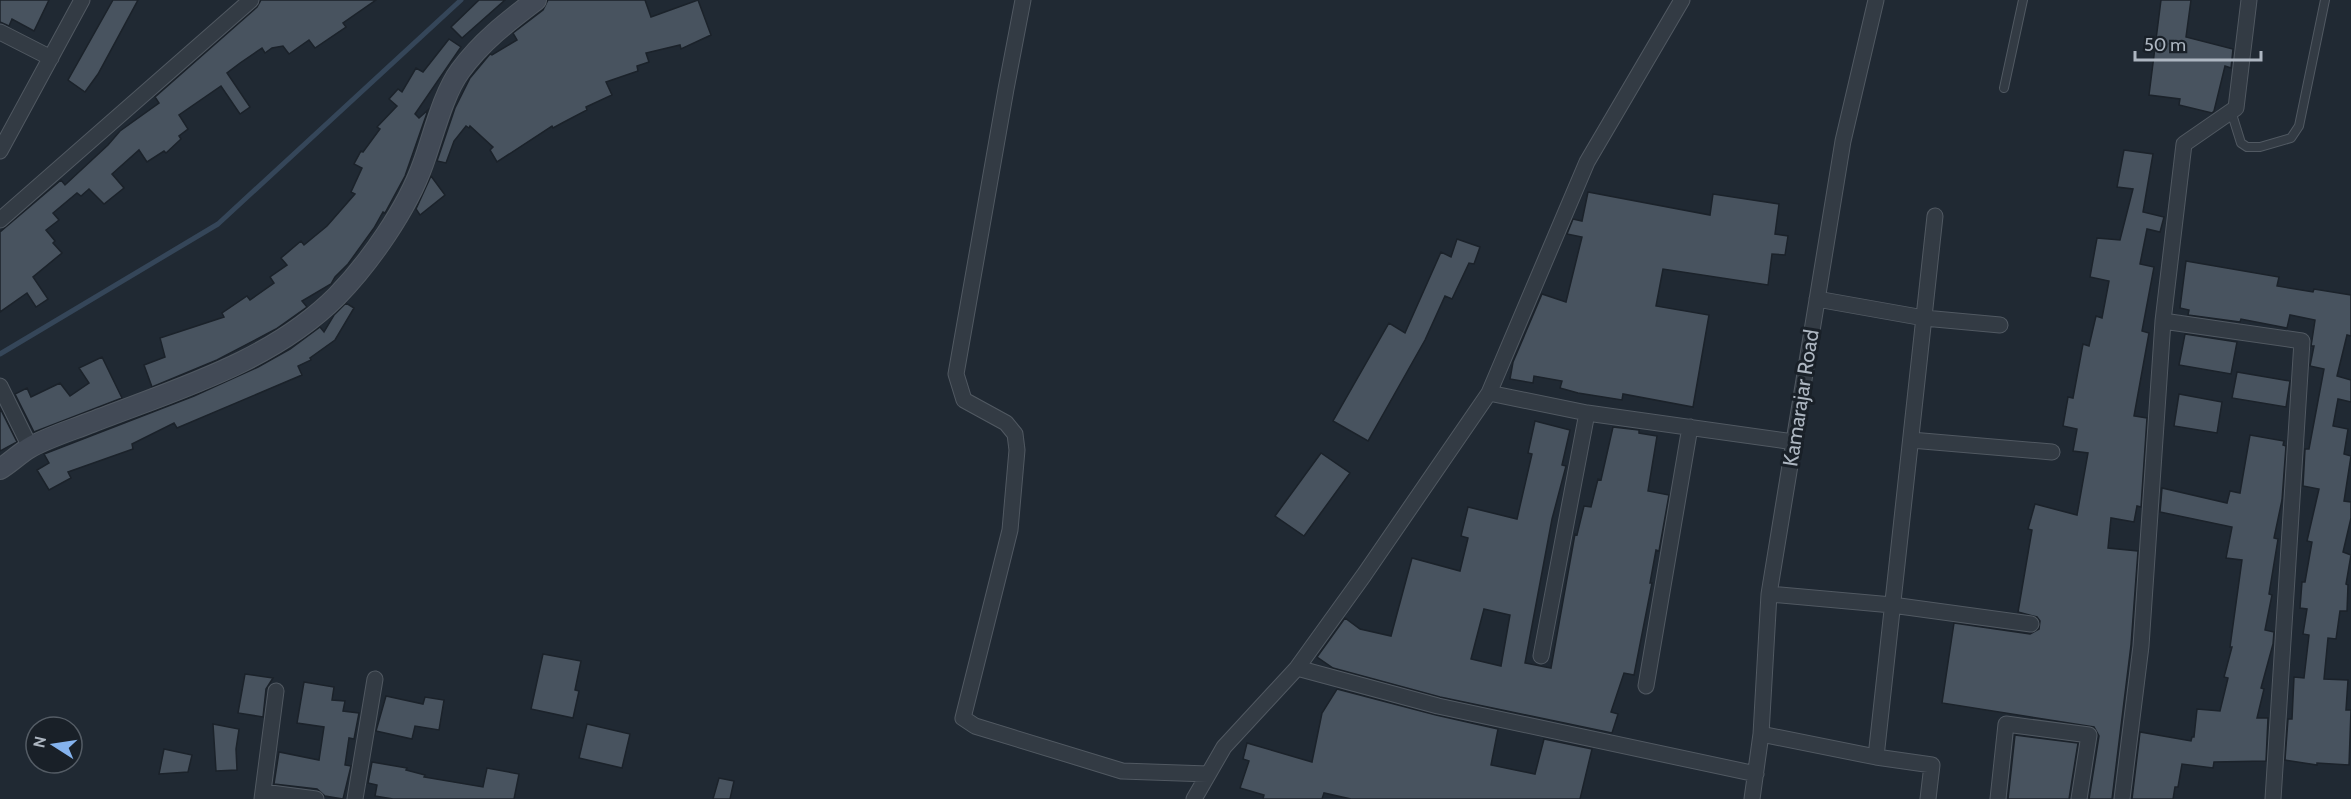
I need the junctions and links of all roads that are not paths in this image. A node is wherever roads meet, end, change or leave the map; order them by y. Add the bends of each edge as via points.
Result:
1 (82, 0) edge
2 (251, 0) edge
3 (536, 0) edge
4 (1023, 0) edge
5 (1682, 0) edge
6 (1876, 0) edge
7 (2023, 0) edge
8 (2249, 0) edge
9 (2325, 0) edge
10 (0, 32) edge
11 (51, 58) junction
12 (2004, 88) dead end
13 (2231, 111) junction
14 (0, 151) edge
15 (1935, 216) dead end
16 (0, 220) edge
17 (1817, 299) junction
18 (1924, 318) junction
19 (2163, 321) junction
20 (2000, 324) dead end
21 (0, 387) edge
22 (1489, 393) junction
23 (1587, 413) junction
24 (1690, 427) junction
25 (1911, 440) junction
26 (1794, 442) junction
27 (30, 447) junction
28 (2052, 452) dead end
29 (0, 469) edge
30 (1769, 594) junction
31 (1892, 605) junction
32 (2031, 624) dead end
33 (1541, 656) dead end
34 (1297, 668) junction
35 (375, 679) dead end
36 (1646, 686) dead end
37 (276, 691) dead end
38 (1761, 734) junction
39 (1876, 757) junction
40 (1208, 774) junction
41 (1756, 774) junction
42 (263, 795) edge
43 (1199, 798) edge
44 (316, 799) edge
45 (355, 799) edge
46 (1752, 799) edge
47 (1928, 799) edge
48 (1998, 799) edge
49 (2079, 799) edge
50 (2122, 799) edge
51 (2273, 799) edge

1 - 11 street
2 - 16 street
3 - 27 street via 487,38 458,73 408,196 363,266 328,304 296,332 230,368
4 - 40 street via 956,374 964,400 1006,423 1015,434 1017,450 1010,530 963,717 975,726 1122,771
5 - 22 street via 1587,162
6 - 17 street, Kamarajar Road via 1843,141
7 - 12 lane
8 - 13 street via 2236,108
9 - 13 lane via 2299,126 2291,138 2247,147 2241,142
10 - 11 street
11 - 14 street
13 - 19 street via 2184,144
15 - 18 street
17 - 18 street
17 - 26 street, Kamarajar Road
18 - 20 street
18 - 25 street
19 - 50 street via 2141,646
19 - 51 street via 2302,341
21 - 27 street
22 - 23 street
22 - 34 street
23 - 24 street
23 - 33 street
24 - 26 street
24 - 36 street
25 - 28 street
25 - 31 street
26 - 30 street, Kamarajar Road
27 - 29 street
30 - 31 street
30 - 38 street, Kamarajar Road
31 - 32 street
31 - 39 street
34 - 40 street via 1224,747
34 - 41 street via 1438,706
35 - 45 street
37 - 42 street
38 - 39 street
38 - 41 street, Kamarajar Road
39 - 47 street via 1932,765
40 - 43 street
41 - 46 street, Kamarajar Road
42 - 44 street
48 - 49 street via 2006,724 2089,735

